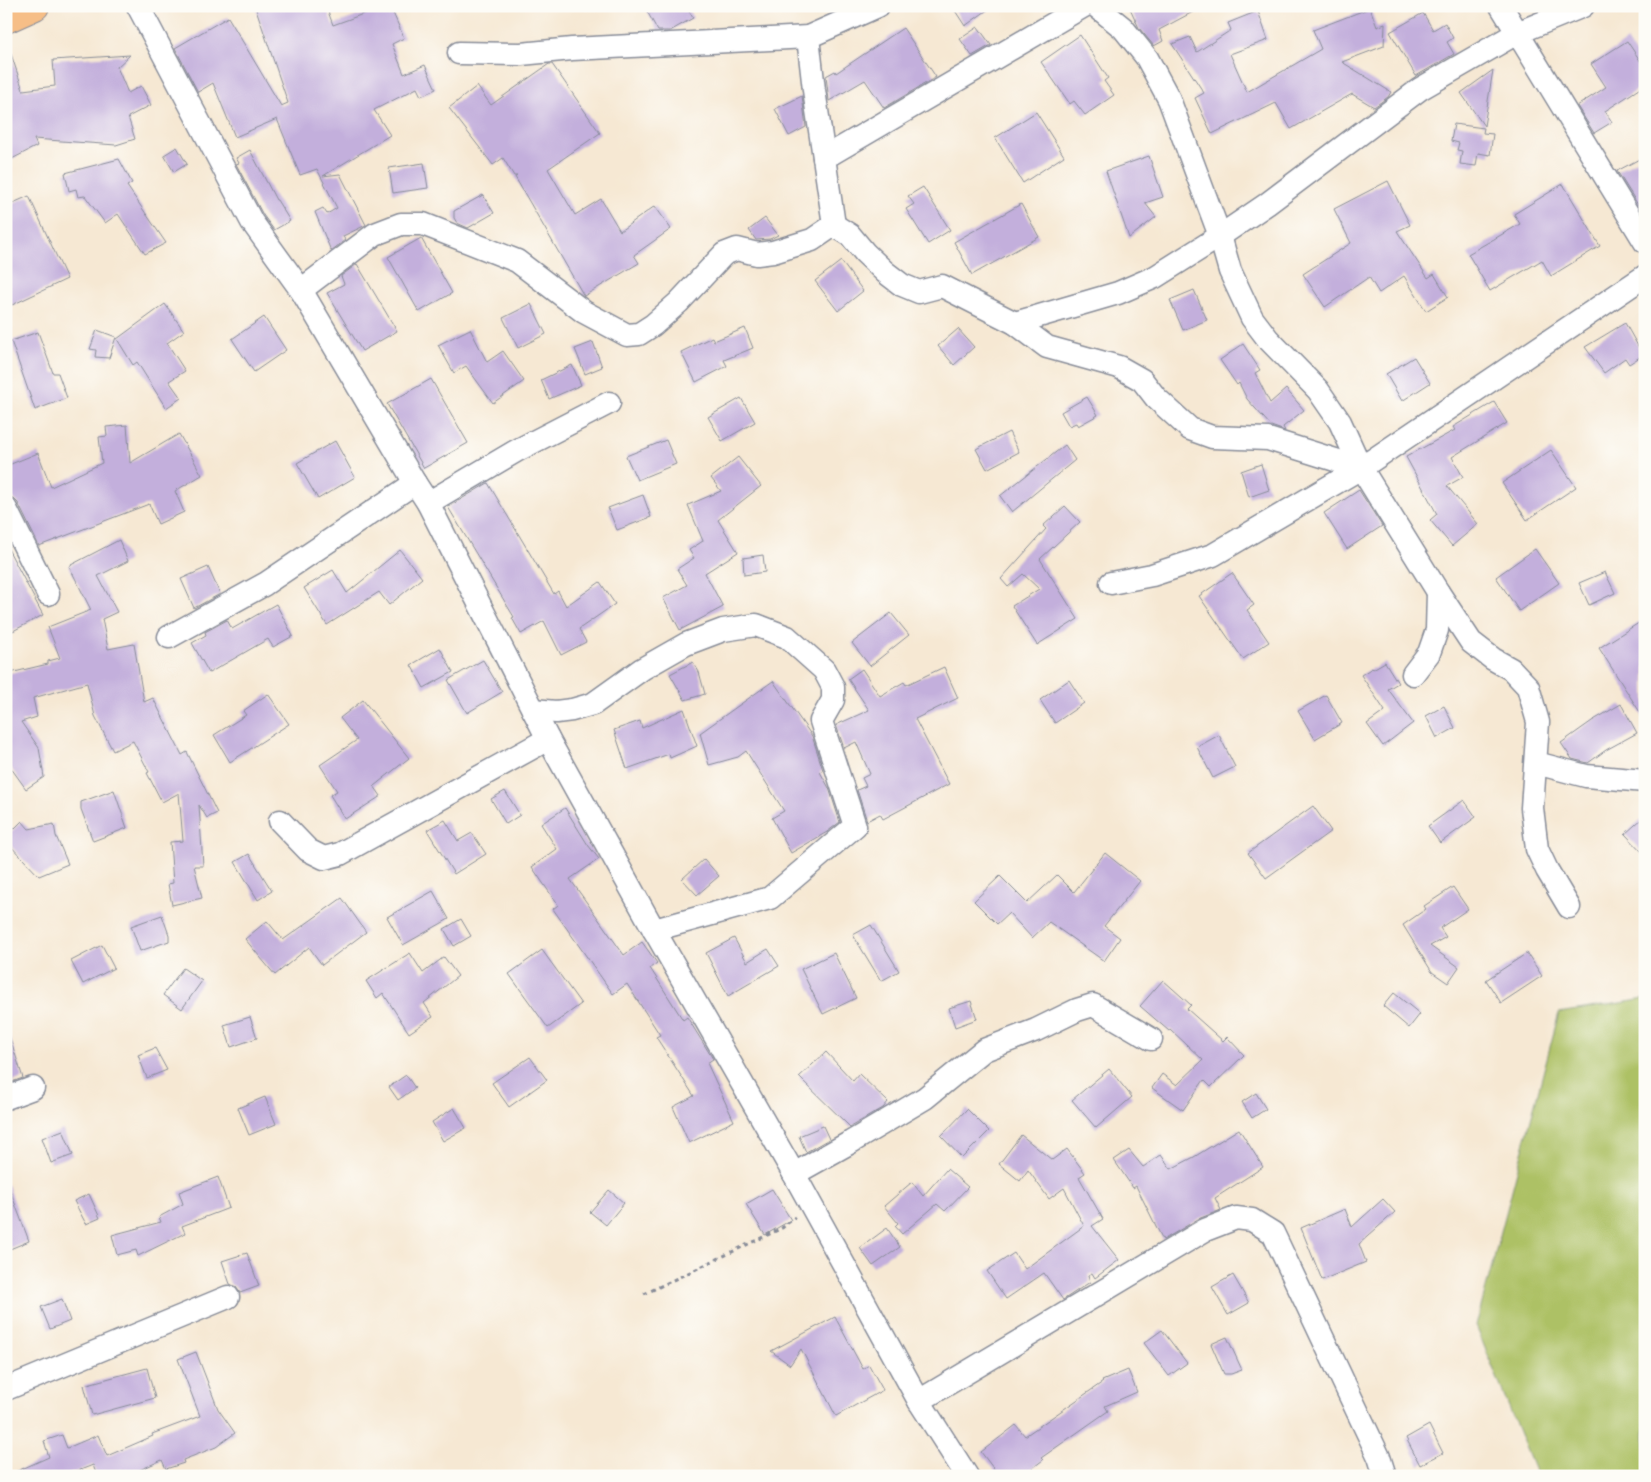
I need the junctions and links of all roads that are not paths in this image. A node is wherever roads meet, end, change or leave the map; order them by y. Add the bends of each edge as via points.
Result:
1 (35, 6) edge
2 (138, 6) edge
3 (878, 6) edge
4 (1084, 6) edge
5 (1096, 6) edge
6 (1501, 6) edge
7 (1583, 6) edge
8 (6, 19) edge
9 (1517, 33) junction
10 (808, 37) junction
11 (460, 53) dead end
12 (824, 158) junction
13 (834, 224) junction
14 (1220, 236) junction
15 (1645, 242) edge
16 (1645, 276) edge
17 (301, 290) junction
18 (1015, 323) junction
19 (610, 403) dead end
20 (1361, 468) junction
21 (415, 483) junction
22 (428, 503) junction
23 (6, 509) edge
24 (1111, 583) dead end
25 (1438, 592) junction
26 (48, 594) dead end
27 (169, 637) dead end
28 (1413, 674) dead end
29 (532, 710) junction
30 (548, 739) junction
31 (1536, 764) junction
32 (1645, 781) edge
33 (280, 821) dead end
34 (1569, 907) dead end
35 (654, 930) junction
36 (1151, 1039) dead end
37 (33, 1088) dead end
38 (6, 1098) edge
39 (794, 1174) junction
40 (228, 1297) dead end
41 (6, 1389) edge
42 (919, 1400) junction
43 (967, 1476) edge
44 (1385, 1476) edge

1 - 8 main road
2 - 17 street via 252,222
3 - 10 street
4 - 12 street
5 - 14 street via 1123,28 1147,58 1169,100
6 - 9 street
7 - 9 street
9 - 14 street via 1420,89
9 - 15 street
10 - 11 street via 572,48 521,54
10 - 12 street
12 - 13 street
13 - 17 street via 812,240 780,250 757,254 737,249 724,254 679,302 639,334 627,335 584,312 517,262 423,224 401,224 376,234
13 - 18 street via 902,285 919,292 942,286
14 - 18 street via 1155,277 1118,293
14 - 20 street via 1230,271 1252,318 1318,390 1340,422
16 - 20 street
17 - 21 street
18 - 20 street via 1047,347 1119,367 1142,380 1156,398 1190,429 1212,437 1268,439
19 - 22 street via 516,451
20 - 24 street via 1213,555 1152,575
20 - 25 street
21 - 22 street
21 - 27 street via 265,584
22 - 29 street
23 - 26 street
25 - 28 street via 1437,630 1429,653
25 - 31 street via 1471,642 1493,660 1511,669 1528,687 1538,722
29 - 30 street
29 - 35 street via 556,712 592,704 642,669 686,644 723,630 756,625 787,637 824,670 833,687 833,700 822,721 855,826 770,898
30 - 33 street via 340,854 324,858 308,850
30 - 35 street
31 - 32 street via 1586,776
31 - 34 street via 1532,808 1537,849
35 - 39 street
36 - 39 street via 1093,1005 1077,1010 984,1050 925,1098
37 - 38 street
39 - 42 street
40 - 41 street
42 - 43 street
42 - 44 street via 1204,1230 1236,1218 1252,1220 1273,1233 1379,1457

